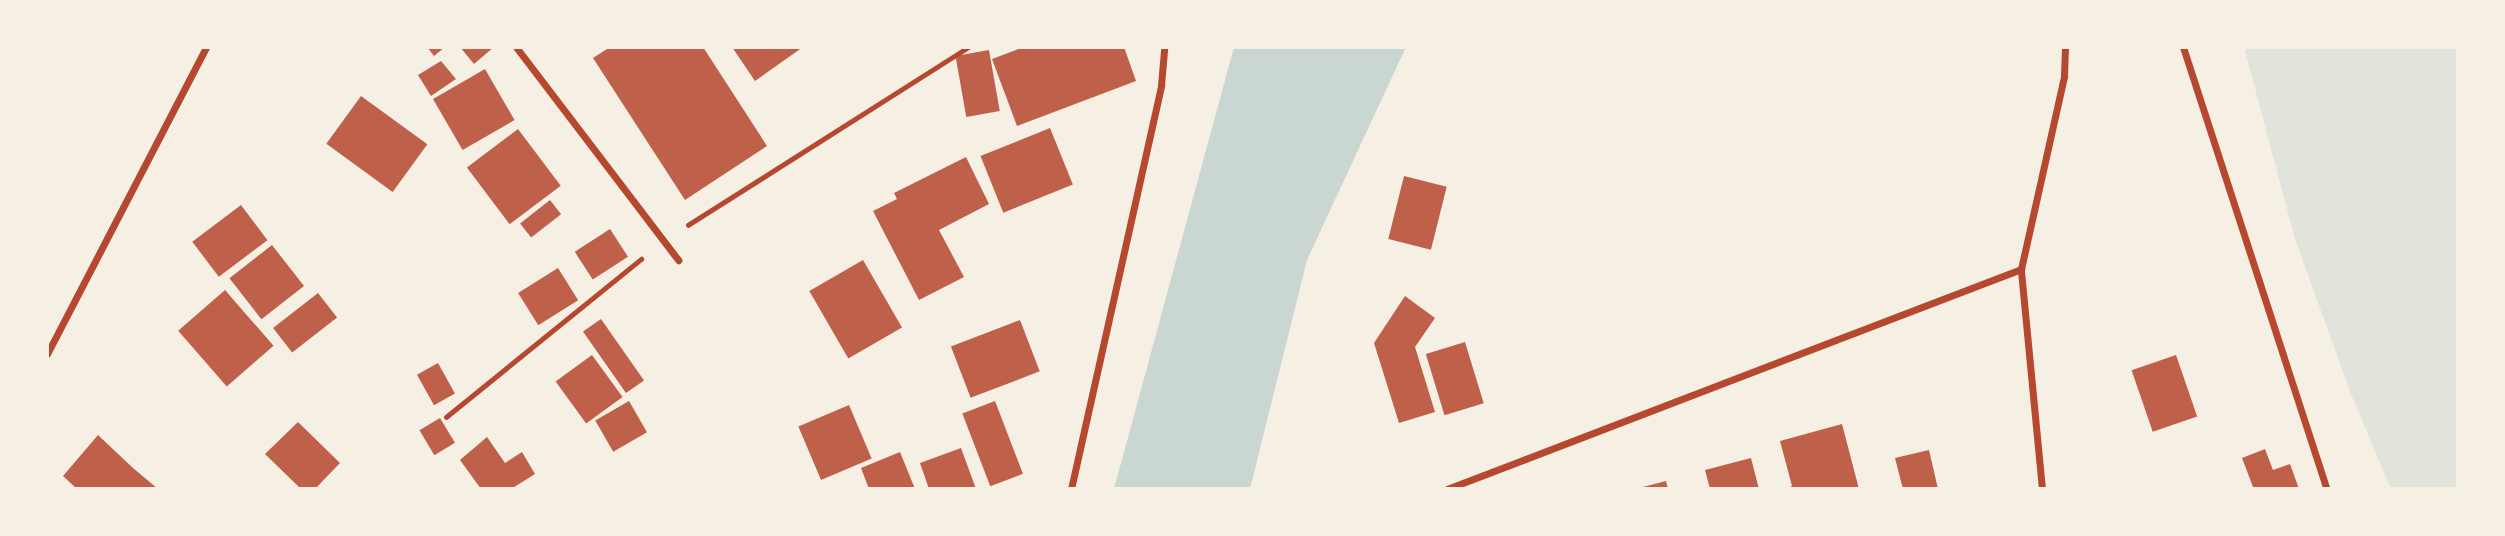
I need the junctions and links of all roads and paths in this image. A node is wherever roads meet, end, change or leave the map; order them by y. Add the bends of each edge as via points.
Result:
1 (206, 47) edge
2 (516, 47) edge
3 (969, 47) edge
4 (1164, 47) edge
5 (2065, 47) edge
6 (2183, 47) edge
7 (665, 240) junction
8 (678, 260) dead end
9 (2021, 269) junction
10 (47, 354) edge
11 (446, 417) dead end
12 (1071, 489) edge
13 (1447, 489) edge
14 (2042, 489) edge
15 (2327, 489) edge

1 - 10 street
2 - 7 street
3 - 7 path
4 - 12 street via 1161,85
5 - 9 street via 2064,76
6 - 15 street
7 - 8 street
7 - 11 path
9 - 13 street
9 - 14 street

